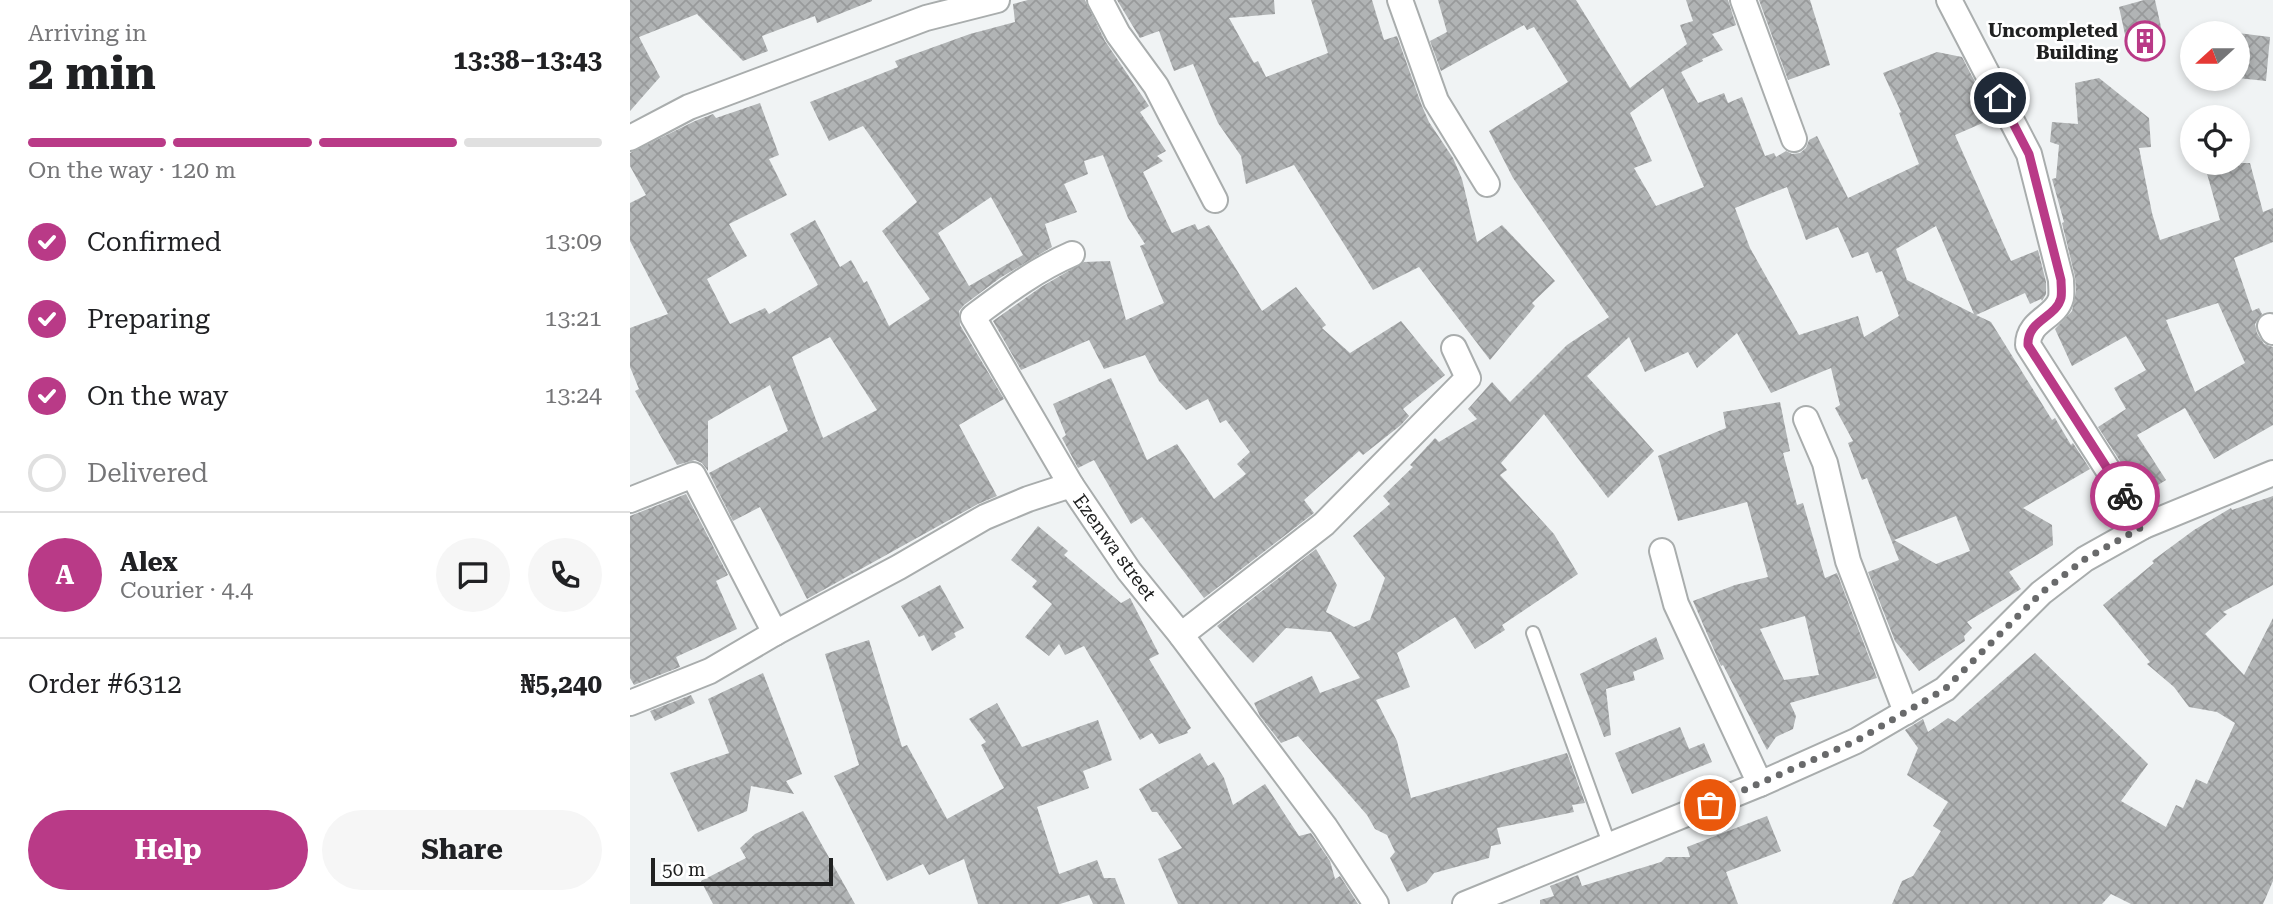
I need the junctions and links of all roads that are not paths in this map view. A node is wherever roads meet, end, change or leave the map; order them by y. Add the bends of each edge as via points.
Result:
1 (997, 0) edge
2 (1100, 0) edge
3 (1401, 0) edge
4 (1743, 0) edge
5 (1949, 0) edge
6 (630, 138) edge
7 (1794, 139) dead end
8 (1487, 184) dead end
9 (1215, 200) dead end
10 (1072, 254) dead end
11 (1454, 348) dead end
12 (1806, 419) dead end
13 (2273, 473) edge
14 (1071, 485) junction
15 (630, 500) edge
16 (2144, 526) junction
17 (1662, 551) dead end
18 (775, 633) junction
19 (1533, 633) dead end
20 (1181, 635) junction
21 (630, 703) edge
22 (1906, 712) junction
23 (1760, 784) junction
24 (1609, 846) junction
25 (1376, 904) edge
26 (1465, 904) edge

1 - 6 street via 888,32 689,107
2 - 9 street via 1156,86
3 - 8 street via 1436,101
4 - 7 street
5 - 16 street via 2029,154 2061,280 2058,304 2029,332 2028,345
10 - 14 street via 1016,284 973,317
11 - 20 street via 1468,378 1324,524
12 - 22 street via 1825,463 1848,561
13 - 16 street
14 - 18 street, Ezenwa street via 985,517
14 - 20 street, Ezenwa street via 1129,571
15 - 18 street via 693,475
16 - 22 street via 2085,559 2041,593 1945,689
17 - 23 street via 1676,604
18 - 21 street, Ezenwa street via 710,671
19 - 24 lane
20 - 25 street, Ezenwa street via 1325,827
22 - 23 street via 1856,741
23 - 24 street
24 - 26 street

